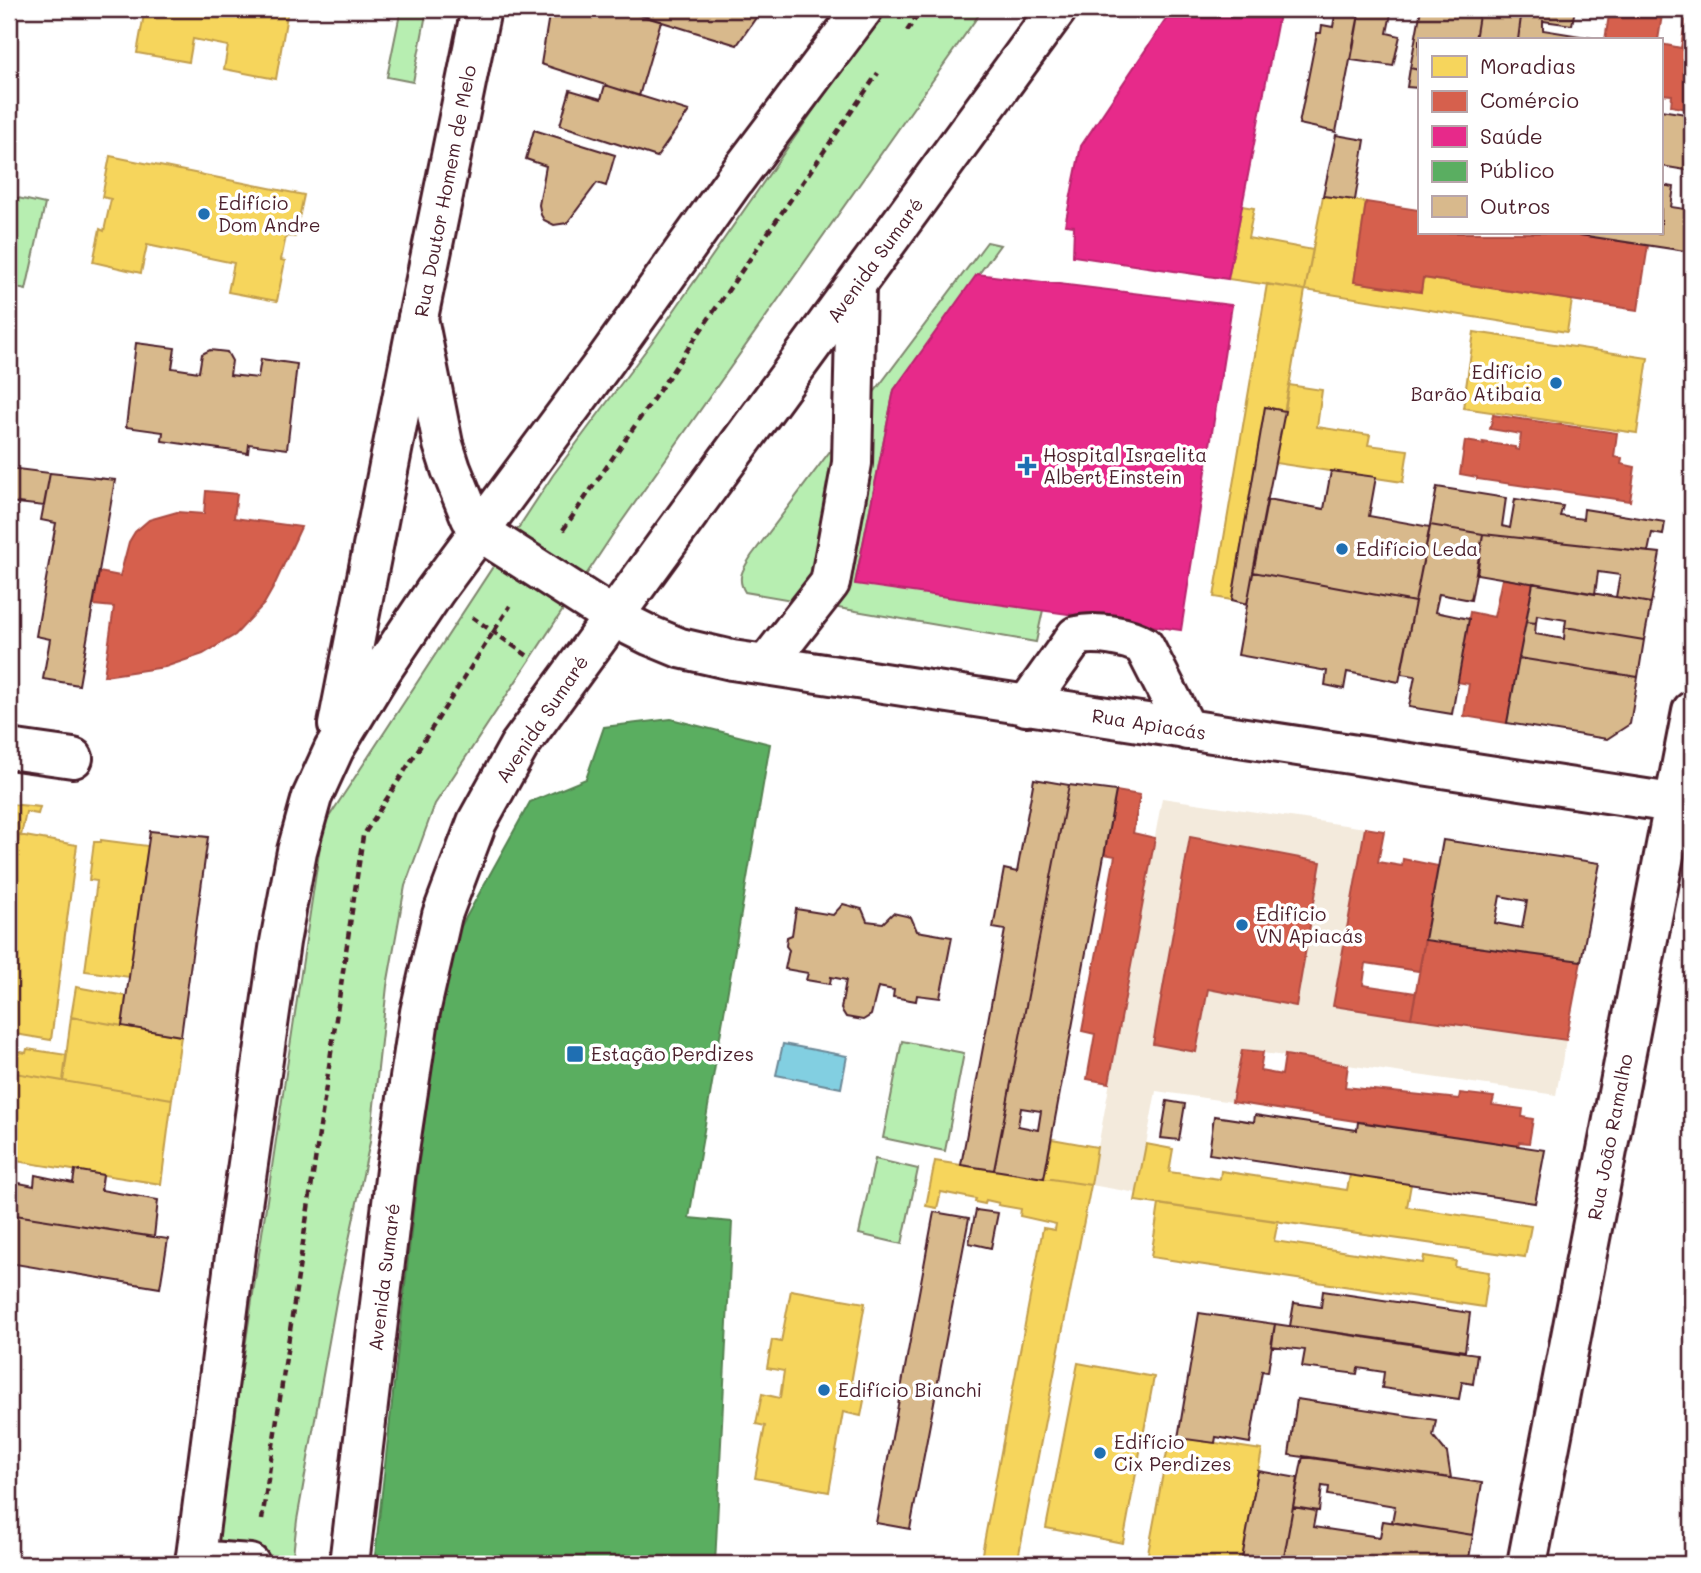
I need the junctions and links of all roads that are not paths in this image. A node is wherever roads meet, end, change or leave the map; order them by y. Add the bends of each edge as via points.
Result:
1 (481, 9) edge
2 (863, 9) edge
3 (1057, 9) edge
4 (856, 286) junction
5 (418, 318) junction
6 (481, 531) junction
7 (613, 617) junction
8 (766, 665) junction
9 (1026, 706) junction
10 (1692, 711) edge
11 (1186, 730) junction
12 (9, 749) edge
13 (334, 750) junction
14 (73, 758) dead end
15 (1683, 804) edge
16 (195, 1562) edge
17 (250, 1564) edge
18 (349, 1564) edge
19 (1527, 1564) edge

1 - 5 main road, Rua Doutor Homem de Melo
2 - 6 main road
3 - 4 main road, Avenida Sumaré
4 - 7 main road, Avenida Sumaré
4 - 8 main road via 852,463 830,583
5 - 6 main road, Rua Doutor Homem de Melo via 443,444 468,512
5 - 13 main road
6 - 7 main road, Rua Apiacás
6 - 13 main road via 428,603
7 - 8 main road, Rua Apiacás via 675,646
7 - 18 main road, Avenida Sumaré via 519,747 477,822 442,915 420,1012 396,1170
8 - 9 main road, Rua Apiacás
9 - 11 main road, Rua Apiacás
9 - 11 main road via 1076,636 1086,633 1144,646
10 - 15 main road, Rua João Ramalho
11 - 15 main road, Rua Apiacás
12 - 14 main road
13 - 16 main road via 312,797 280,942
15 - 19 main road, Rua João Ramalho
16 - 17 main road

